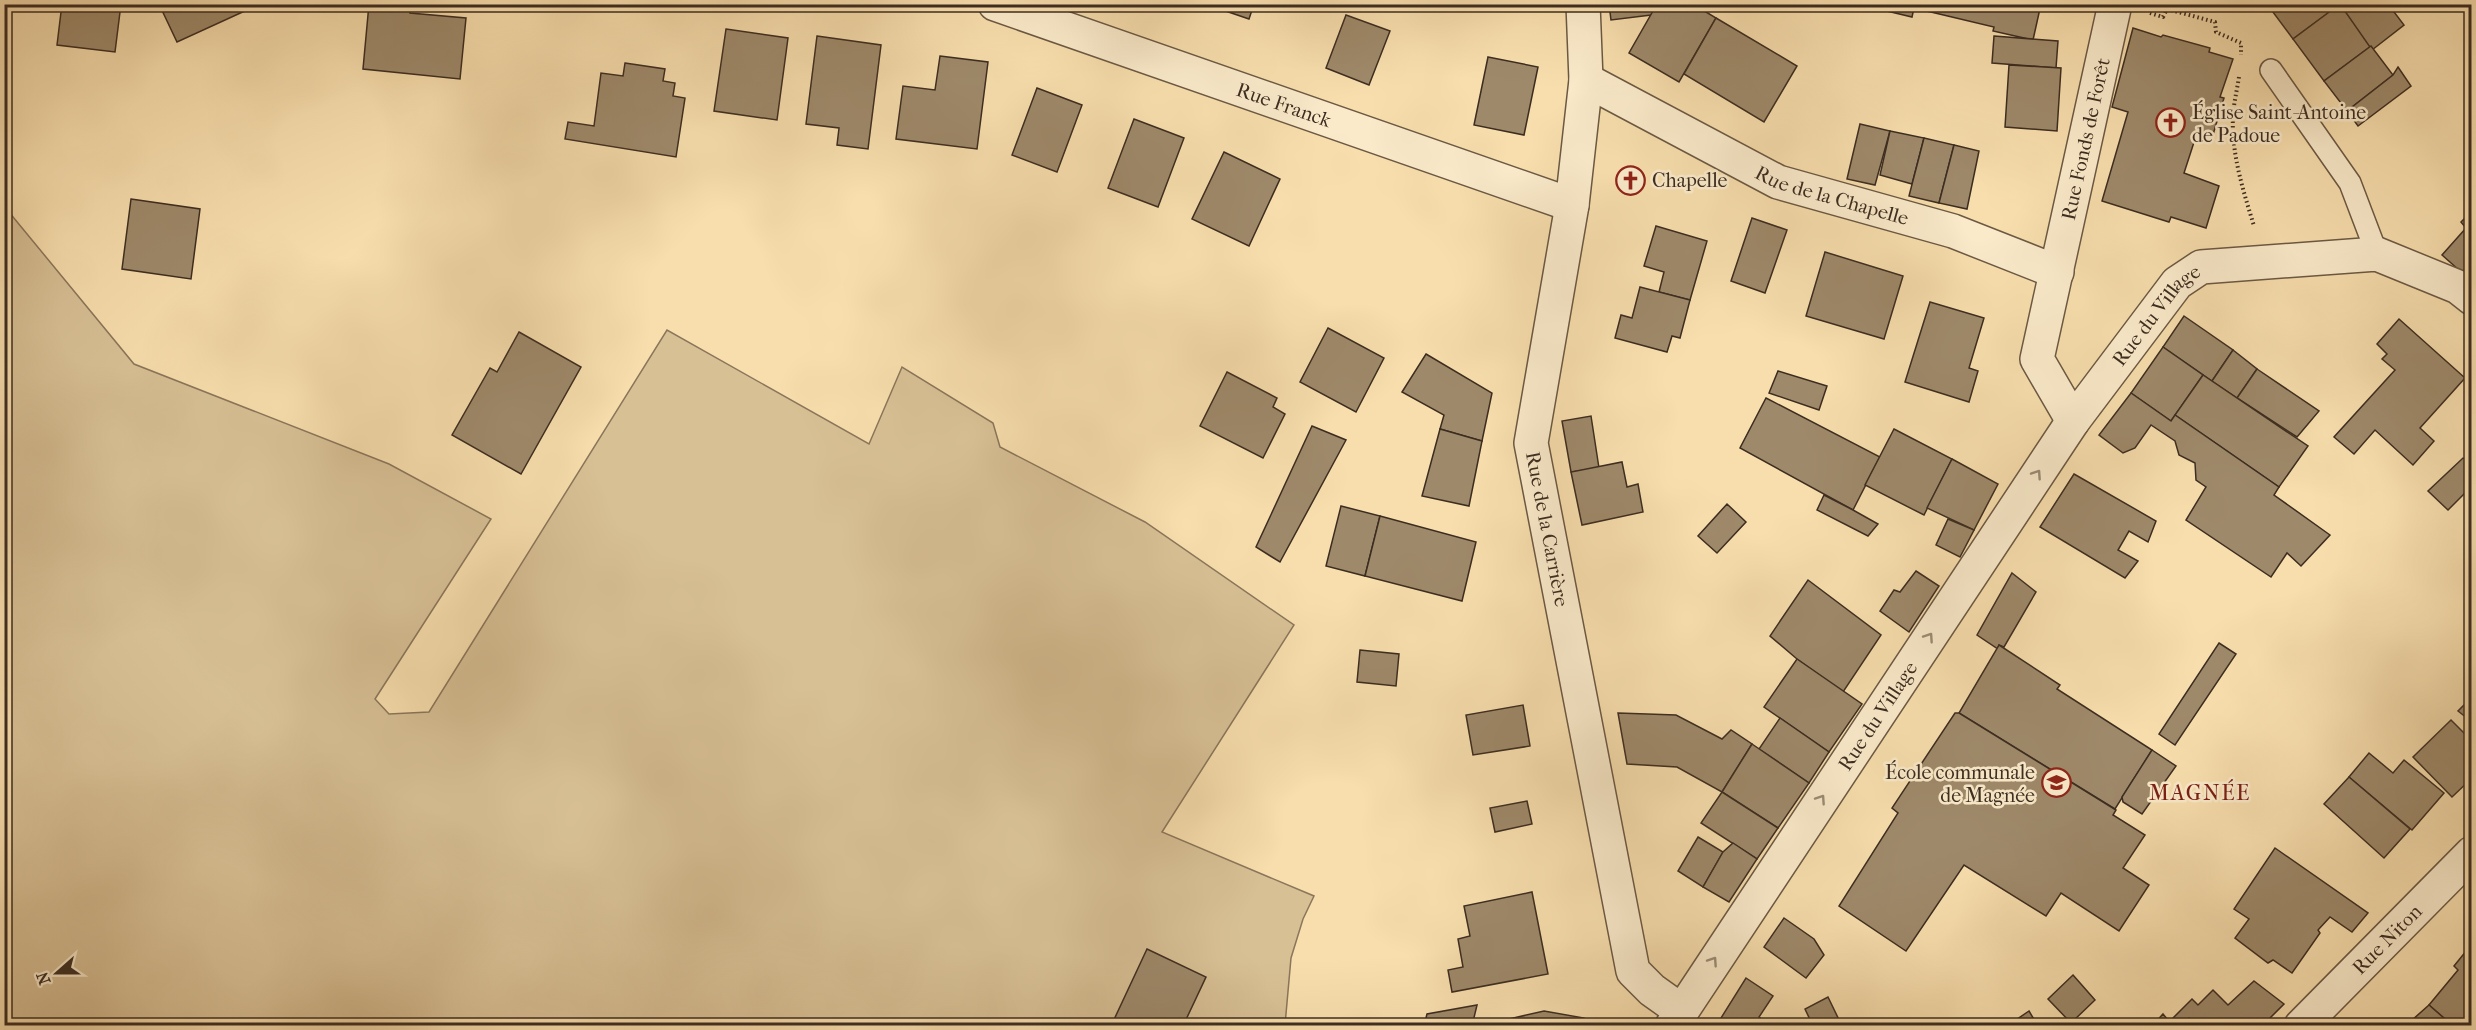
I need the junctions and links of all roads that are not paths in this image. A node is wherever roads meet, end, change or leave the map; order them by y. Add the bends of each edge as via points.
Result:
1 (995, 4) edge
2 (1583, 4) edge
3 (2128, 8) edge
4 (2271, 70) dead end
5 (1586, 80) junction
6 (1572, 204) junction
7 (2377, 254) junction
8 (2057, 272) junction
9 (2472, 298) edge
10 (2073, 421) junction
11 (2472, 853) edge
12 (1676, 1018) edge
13 (2301, 1026) edge

1 - 6 street, Rue Franck
2 - 5 street, Rue de la Carrière
3 - 8 street, Rue Fonds de Forêt
4 - 7 lane via 2350,183
5 - 6 street, Rue de la Carrière
5 - 8 street, Rue de la Chapelle via 1778,182 1953,231
6 - 12 street, Rue de la Carrière via 1531,443 1633,971
7 - 9 street via 2458,287
7 - 10 street, Rue du Village via 2201,267 2177,283
8 - 10 street via 2037,359
12 -> 10 street, Rue du Village
11 - 13 street, Rue Niton

